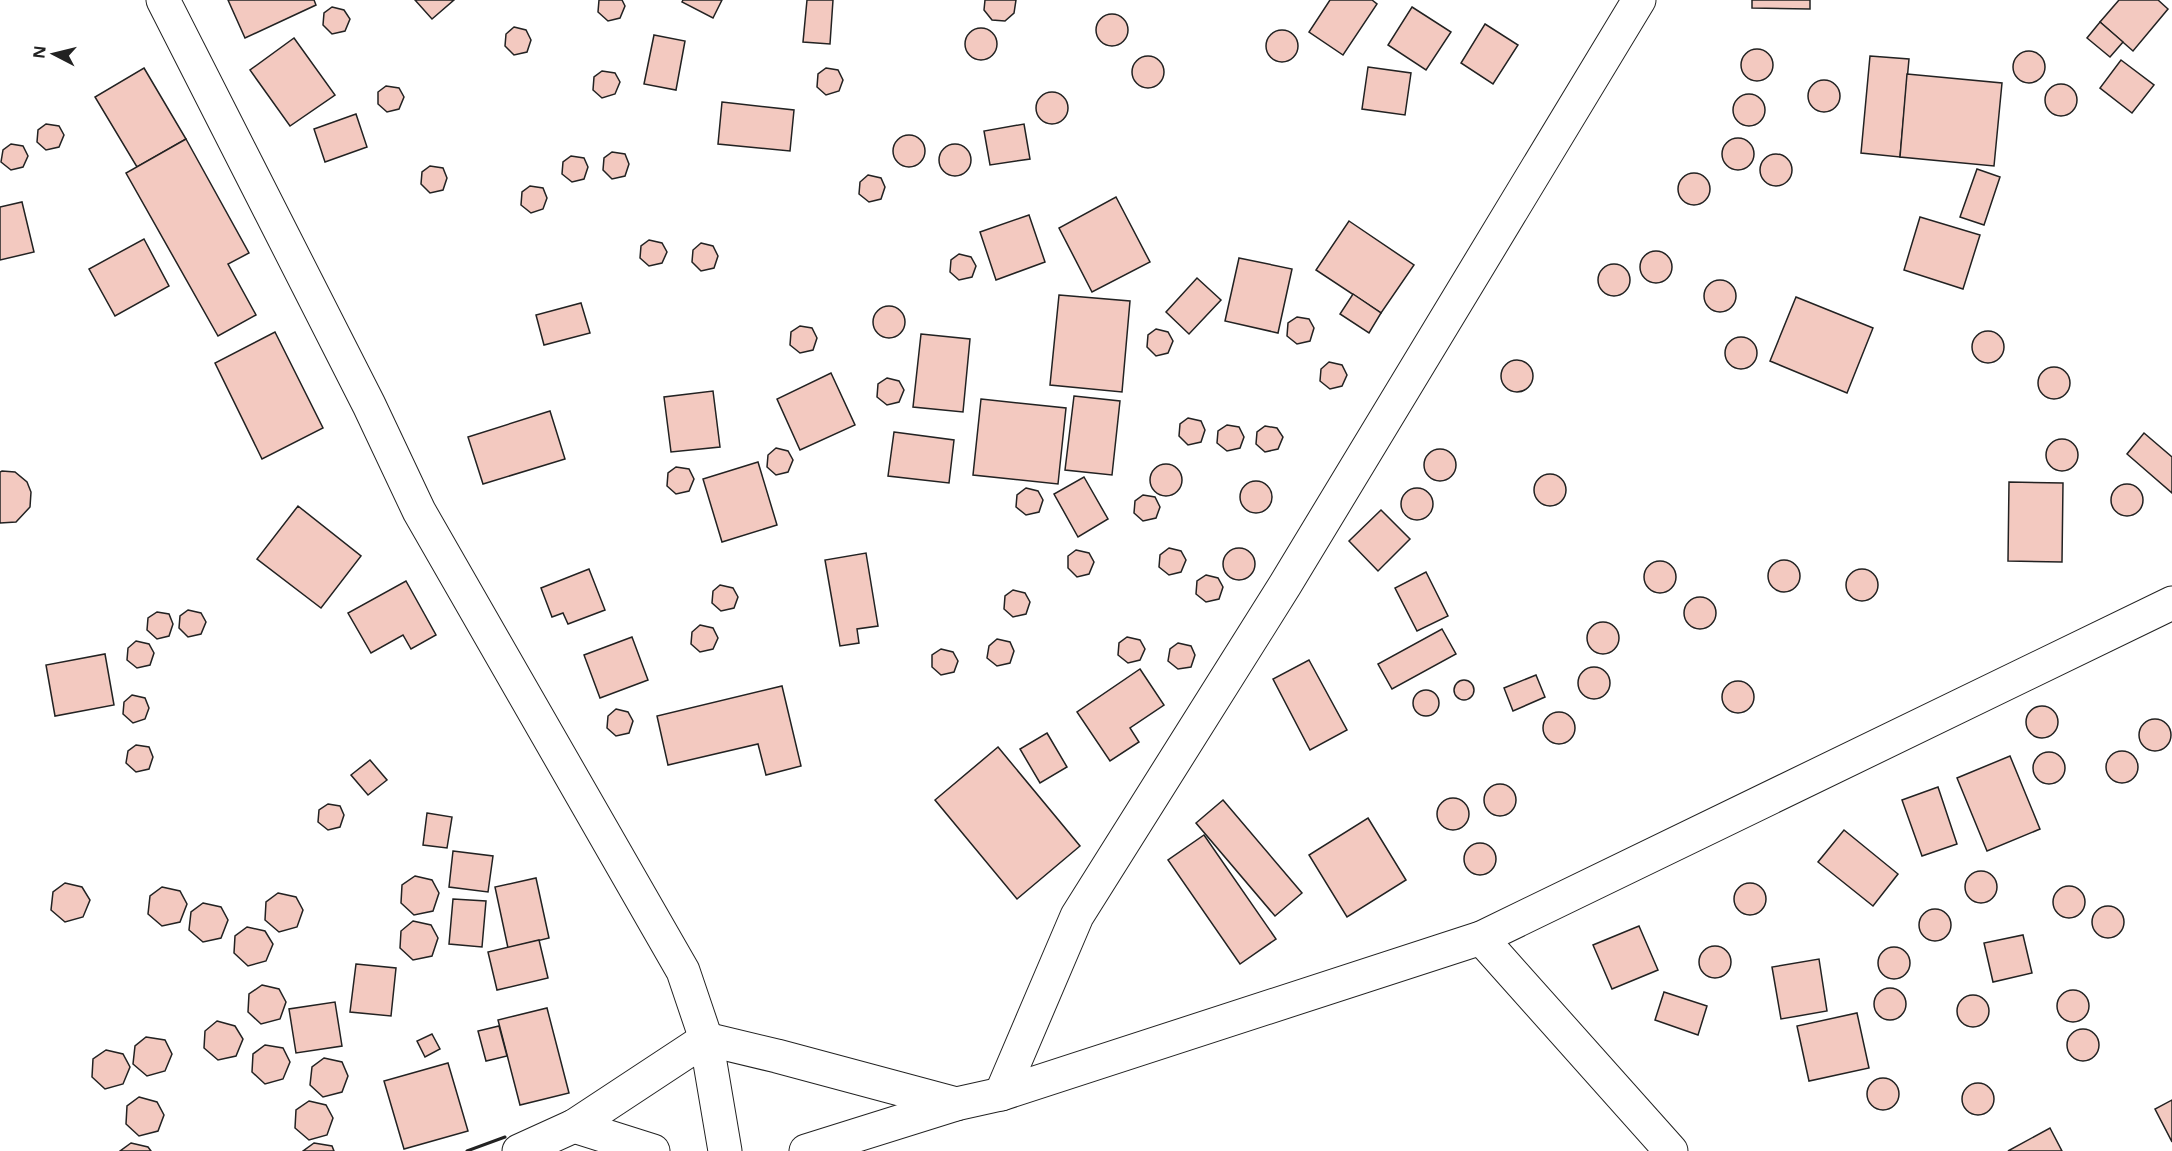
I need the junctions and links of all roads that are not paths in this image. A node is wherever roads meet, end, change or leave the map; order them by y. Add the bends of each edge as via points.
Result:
1 (163, 0) edge
2 (1639, 0) edge
3 (2172, 603) edge
4 (1481, 938) junction
5 (706, 1039) junction
6 (1000, 1094) junction
7 (956, 1104) junction
8 (574, 1126) junction
9 (519, 1151) edge
10 (653, 1151) edge
11 (725, 1151) edge
12 (806, 1151) edge
13 (1671, 1151) edge

1 - 5 street via 369,405 419,512 683,971
2 - 6 street via 1285,585 1077,916
3 - 4 street
4 - 6 street
4 - 13 street
5 - 7 street
5 - 8 street
5 - 11 street
6 - 7 street
7 - 12 street
8 - 9 street
8 - 10 street

